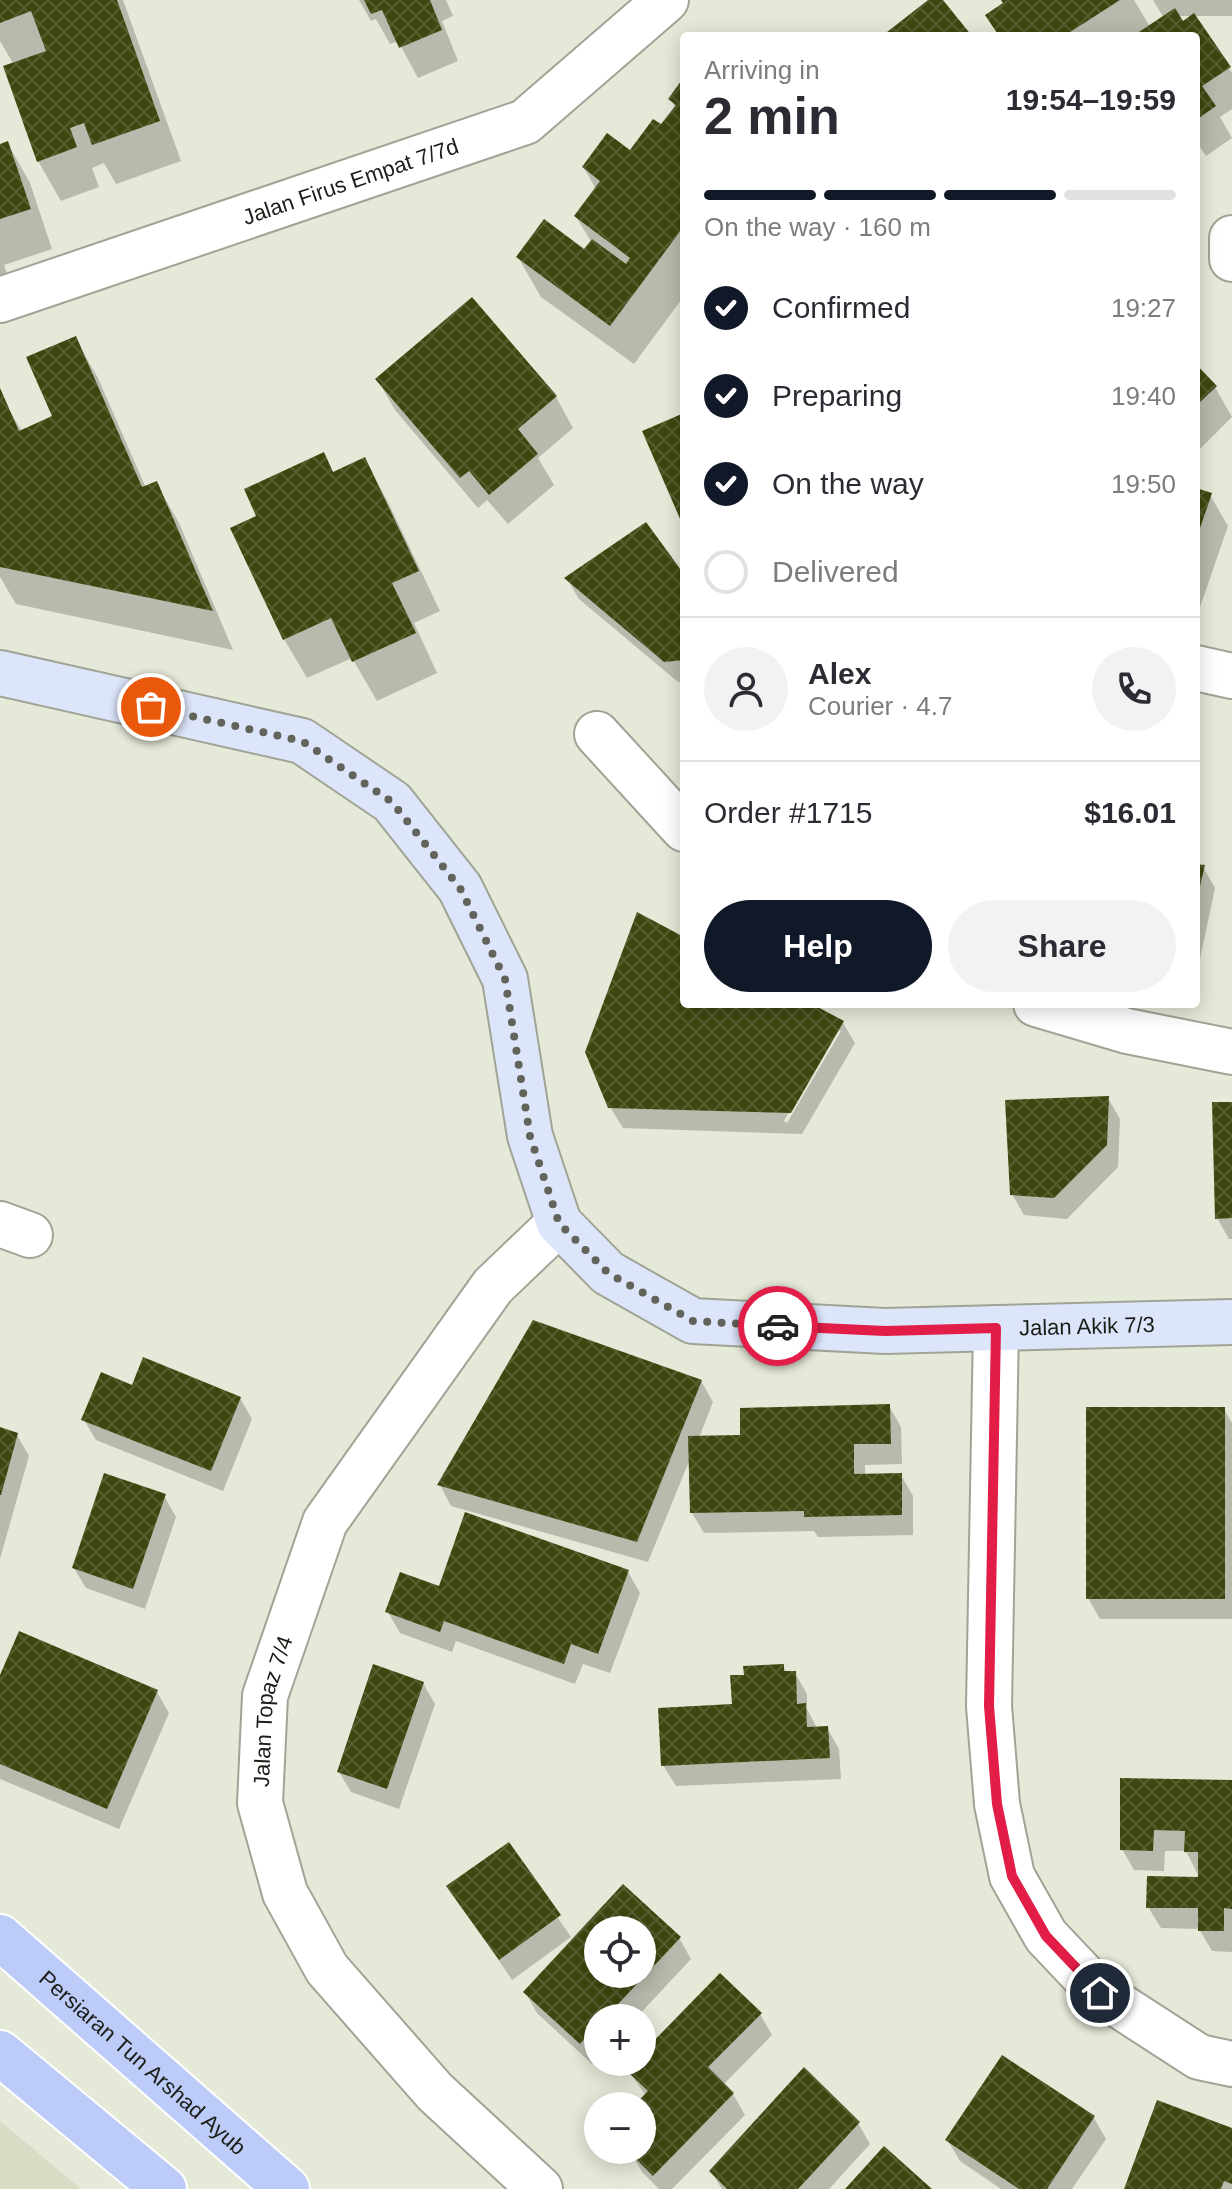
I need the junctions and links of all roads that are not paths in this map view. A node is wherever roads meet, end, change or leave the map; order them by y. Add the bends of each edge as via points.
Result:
1 (666, 0) edge
2 (1232, 238) edge
3 (1232, 259) edge
4 (0, 300) edge
5 (1200, 669) edge
6 (0, 673) edge
7 (1232, 676) edge
8 (597, 734) dead end
9 (680, 825) edge
10 (1049, 1008) edge
11 (1232, 1052) edge
12 (559, 1223) junction
13 (1232, 1322) edge
14 (996, 1328) junction
15 (0, 1937) edge
16 (1232, 2064) edge
17 (8, 2065) edge
18 (164, 2189) edge
19 (287, 2189) edge
20 (540, 2189) edge

1 - 4 street, Jalan Firus Empat 7/7d via 525,122
2 - 3 street
5 - 7 street
6 - 12 street, Jalan Akik 7/3 via 302,741 392,802 460,888 505,979 530,1136
8 - 9 street
10 - 11 street via 1127,1031
12 - 14 street, Jalan Akik 7/3 via 608,1273 693,1321 885,1331
12 - 20 street, Jalan Topaz 7/4 via 493,1286 325,1522 265,1696 260,1803 285,1893 327,1969 435,2092
13 - 14 street, Jalan Akik 7/3
14 - 16 street via 989,1706 997,1804 1012,1876 1046,1936 1100,1993 1199,2057
15 - 19 main road, Persiaran Tun Arshad Ayub
17 - 18 main road

